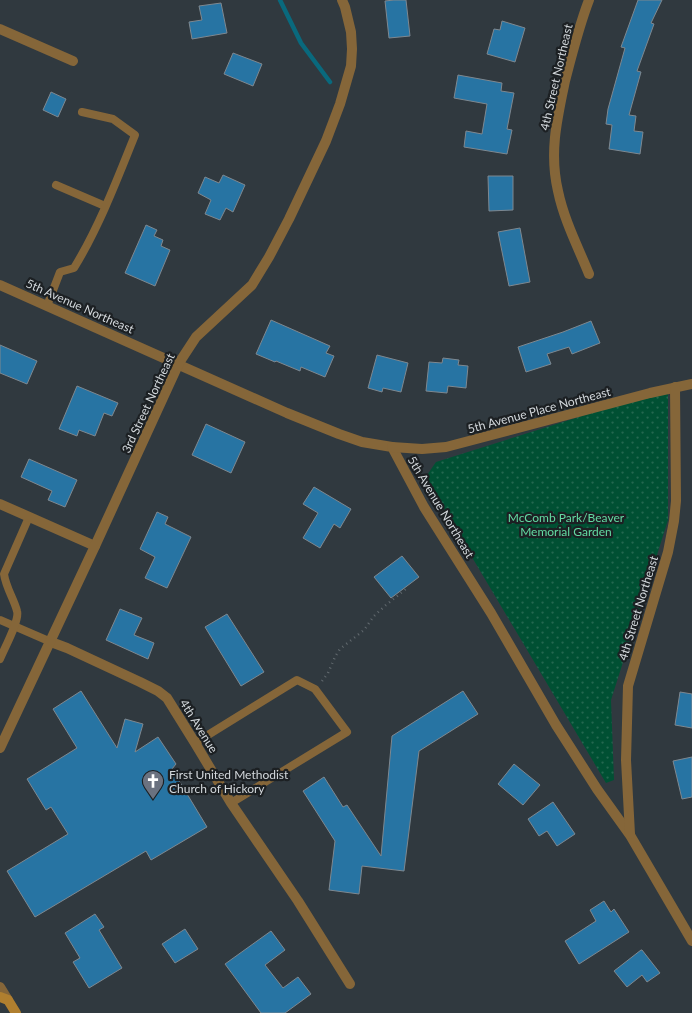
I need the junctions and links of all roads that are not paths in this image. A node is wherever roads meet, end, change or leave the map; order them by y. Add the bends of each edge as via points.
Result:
1 (342, 0) edge
2 (589, 0) edge
3 (0, 29) edge
4 (73, 62) dead end
5 (82, 112) dead end
6 (56, 185) dead end
7 (105, 206) junction
8 (589, 274) dead end
9 (0, 285) edge
10 (47, 306) junction
11 (179, 364) junction
12 (692, 384) edge
13 (675, 387) junction
14 (392, 447) junction
15 (0, 504) edge
16 (29, 517) junction
17 (95, 546) junction
18 (0, 620) edge
19 (14, 626) junction
20 (50, 642) junction
21 (0, 659) edge
22 (195, 743) junction
23 (0, 748) edge
24 (231, 803) junction
25 (630, 835) junction
26 (692, 941) edge
27 (350, 984) dead end
28 (0, 987) edge
29 (4, 999) edge
30 (16, 1013) edge

1 - 11 street, 3rd Street Northeast via 351,32 351,66 326,141 290,219 252,285 196,337
2 - 8 street, 4th Street Northeast via 556,120 554,166 564,212
3 - 4 street
5 - 7 lane via 113,119 135,135
6 - 7 lane
7 - 10 lane via 74,268 60,272
9 - 10 street, 5th Avenue Northeast
10 - 11 street, 5th Avenue Northeast
11 - 14 street, 5th Avenue Northeast via 339,434
11 - 17 street, 3rd Street Northeast
12 - 13 street, 5th Avenue Place Northeast
13 - 14 street, 5th Avenue Place Northeast via 446,448
13 - 25 street, 4th Street Northeast via 674,521 668,552 628,686 626,760
14 - 25 street, 5th Avenue Northeast via 424,507 486,604 556,725
15 - 16 street
16 - 17 street
16 - 19 lane via 4,574 18,613
17 - 20 street, 3rd Street Northeast
18 - 19 lane
19 - 20 lane
19 - 21 lane
20 - 22 street, 4th Avenue via 158,691 170,702
20 - 23 street, 3rd Street Northeast
22 - 24 street, 4th Avenue
22 - 24 lane via 297,680 315,689 347,732
24 - 27 street, 4th Avenue
25 - 26 street, 5th Avenue Northeast
28 - 29 street
29 - 30 main road

